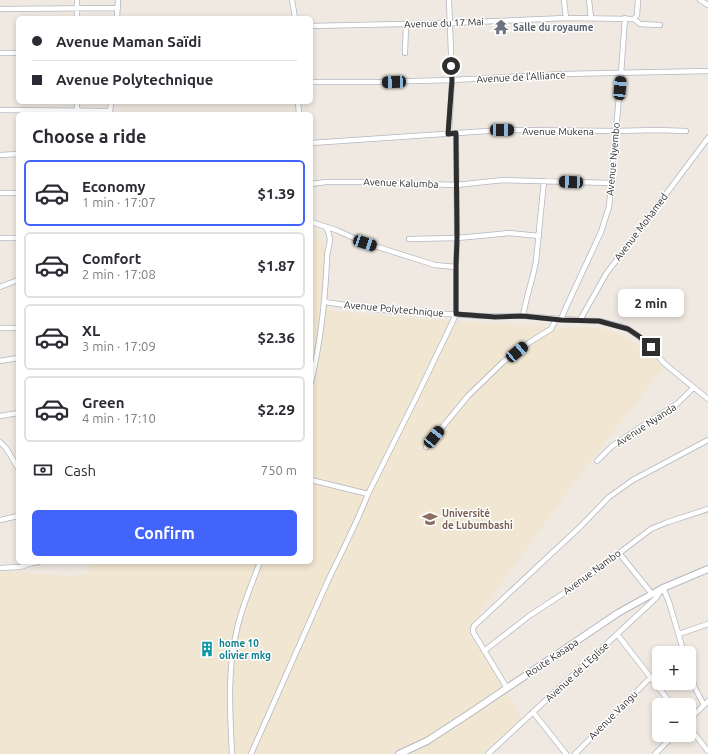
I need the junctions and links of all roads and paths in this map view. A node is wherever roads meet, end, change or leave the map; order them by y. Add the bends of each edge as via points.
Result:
1 (77, 0) edge
2 (118, 0) edge
3 (292, 0) edge
4 (449, 0) edge
5 (564, 0) edge
6 (589, 0) edge
7 (638, 0) edge
8 (700, 0) edge
9 (708, 5) edge
10 (118, 8) junction
11 (0, 9) edge
12 (78, 9) junction
13 (77, 16) edge
14 (117, 16) edge
15 (295, 16) edge
16 (566, 18) junction
17 (591, 18) junction
18 (625, 18) junction
19 (634, 19) junction
20 (449, 23) junction
21 (406, 24) junction
22 (660, 25) dead end
23 (313, 26) edge
24 (0, 53) edge
25 (16, 53) edge
26 (405, 53) dead end
27 (708, 71) edge
28 (621, 74) junction
29 (452, 80) junction
30 (313, 82) edge
31 (77, 104) edge
32 (0, 110) edge
33 (77, 110) junction
34 (110, 112) edge
35 (616, 131) junction
36 (686, 131) dead end
37 (456, 133) junction
38 (448, 134) junction
39 (708, 138) edge
40 (313, 143) edge
41 (0, 154) edge
42 (16, 154) edge
43 (544, 181) junction
44 (611, 183) junction
45 (313, 184) edge
46 (456, 185) junction
47 (0, 193) edge
48 (16, 193) edge
49 (313, 223) edge
50 (326, 227) junction
51 (539, 236) junction
52 (0, 238) edge
53 (16, 238) edge
54 (457, 238) junction
55 (409, 239) dead end
56 (456, 267) junction
57 (16, 281) edge
58 (0, 287) edge
59 (325, 302) junction
60 (456, 314) junction
61 (523, 316) junction
62 (559, 319) junction
63 (580, 320) junction
64 (0, 328) edge
65 (16, 328) edge
66 (16, 358) edge
67 (0, 361) edge
68 (313, 374) edge
69 (693, 388) junction
70 (707, 396) edge
71 (16, 413) edge
72 (0, 416) edge
73 (708, 440) edge
74 (0, 443) edge
75 (426, 447) dead end
76 (598, 461) dead end
77 (16, 465) edge
78 (313, 480) edge
79 (368, 494) junction
80 (708, 509) edge
81 (16, 516) edge
82 (0, 520) edge
83 (619, 553) junction
84 (29, 564) edge
85 (259, 564) edge
86 (0, 568) edge
87 (708, 569) edge
88 (663, 588) junction
89 (652, 594) junction
90 (708, 624) edge
91 (617, 634) junction
92 (679, 634) junction
93 (682, 646) edge
94 (484, 651) junction
95 (651, 677) junction
96 (507, 688) junction
97 (696, 689) edge
98 (667, 698) edge
99 (706, 703) edge
100 (533, 712) junction
101 (696, 713) edge
102 (696, 736) edge
103 (667, 742) edge
104 (708, 751) edge
105 (232, 754) edge
106 (251, 754) edge
107 (399, 754) edge
108 (488, 754) edge
109 (566, 754) edge
110 (575, 754) edge
111 (655, 754) edge

1 - 12 street
2 - 10 street
3 - 15 street
4 - 20 street
5 - 16 street
6 - 17 street
7 - 19 street via 637,16
8 - 9 street
10 - 12 street
10 - 14 street
11 - 12 street
12 - 13 street
16 - 17 street, Avenue du 17 Mai
16 - 20 street, Avenue du 17 Mai
17 - 18 street, Avenue du 17 Mai
18 - 19 street
18 - 28 street, Avenue Nyembo
19 - 22 street via 640,24
20 - 21 street, Avenue du 17 Mai
20 - 29 street
21 - 23 street, Avenue du 17 Mai
21 - 26 street
24 - 25 street
27 - 28 street, Avenue de l'Alliance
28 - 29 street, Avenue de l'Alliance via 564,74
28 - 35 street, Avenue Nyembo
29 - 30 street, Avenue de l'Alliance
29 - 38 street
31 - 33 street
32 - 33 street
33 - 34 street
35 - 36 street, Avenue Mukena
35 - 37 street, Avenue Mukena via 502,130
35 - 44 street, Avenue Nyembo
37 - 38 street, Avenue Mukena
37 - 46 street
38 - 40 street, Avenue Mukena
39 - 63 street, Avenue Mohamed via 606,274
41 - 42 street
43 - 44 street, Avenue Kalumba
43 - 46 street, Avenue Kalumba via 499,180
43 - 51 street
44 - 62 street, Avenue Nyembo via 609,207 604,224
45 - 46 street, Avenue Kalumba via 372,182
46 - 54 street
47 - 48 street
49 - 50 street
50 - 56 street via 365,243 435,265
50 - 59 street via 330,242
51 - 54 street via 504,234
51 - 61 street via 535,270
52 - 53 street
54 - 55 street
54 - 56 street
56 - 60 street
57 - 58 street
59 - 60 street, Avenue Polytechnique via 372,309
59 - 68 street
60 - 61 street, Avenue Polytechnique
60 - 79 street
61 - 62 street, Avenue Polytechnique
62 - 63 street, Avenue Polytechnique
62 - 75 street, Avenue Nyembo via 551,329 503,362 468,396
63 - 69 street, Avenue Polytechnique via 599,321 628,329 646,342 663,362
64 - 65 street
66 - 67 street
69 - 70 street, Avenue Polytechnique
69 - 76 street, Avenue Nyanda via 678,403 612,446
71 - 72 street
73 - 94 street via 633,480 609,498 474,626 473,632
74 - 77 street
78 - 79 street
79 - 106 street
80 - 83 street, Avenue Nambo via 651,529
81 - 82 street
83 - 89 street
83 - 94 street, Avenue Nambo
84 - 86 street
85 - 105 street via 242,610 233,647 230,707
87 - 88 main road, Route Kasapa
88 - 89 main road, Route Kasapa
88 - 91 street, Avenue de L'Eglise via 656,598
88 - 92 street
89 - 96 main road, Route Kasapa via 618,613
90 - 92 street
91 - 95 street
91 - 100 street, Avenue de L'Eglise
92 - 93 street
94 - 96 street
95 - 98 street
95 - 110 street, Avenue Vangu
96 - 107 main road, Route Kasapa via 427,741
97 - 99 street
99 - 101 street
100 - 108 street, Avenue de L'Eglise
100 - 109 street
102 - 104 street
103 - 111 street

